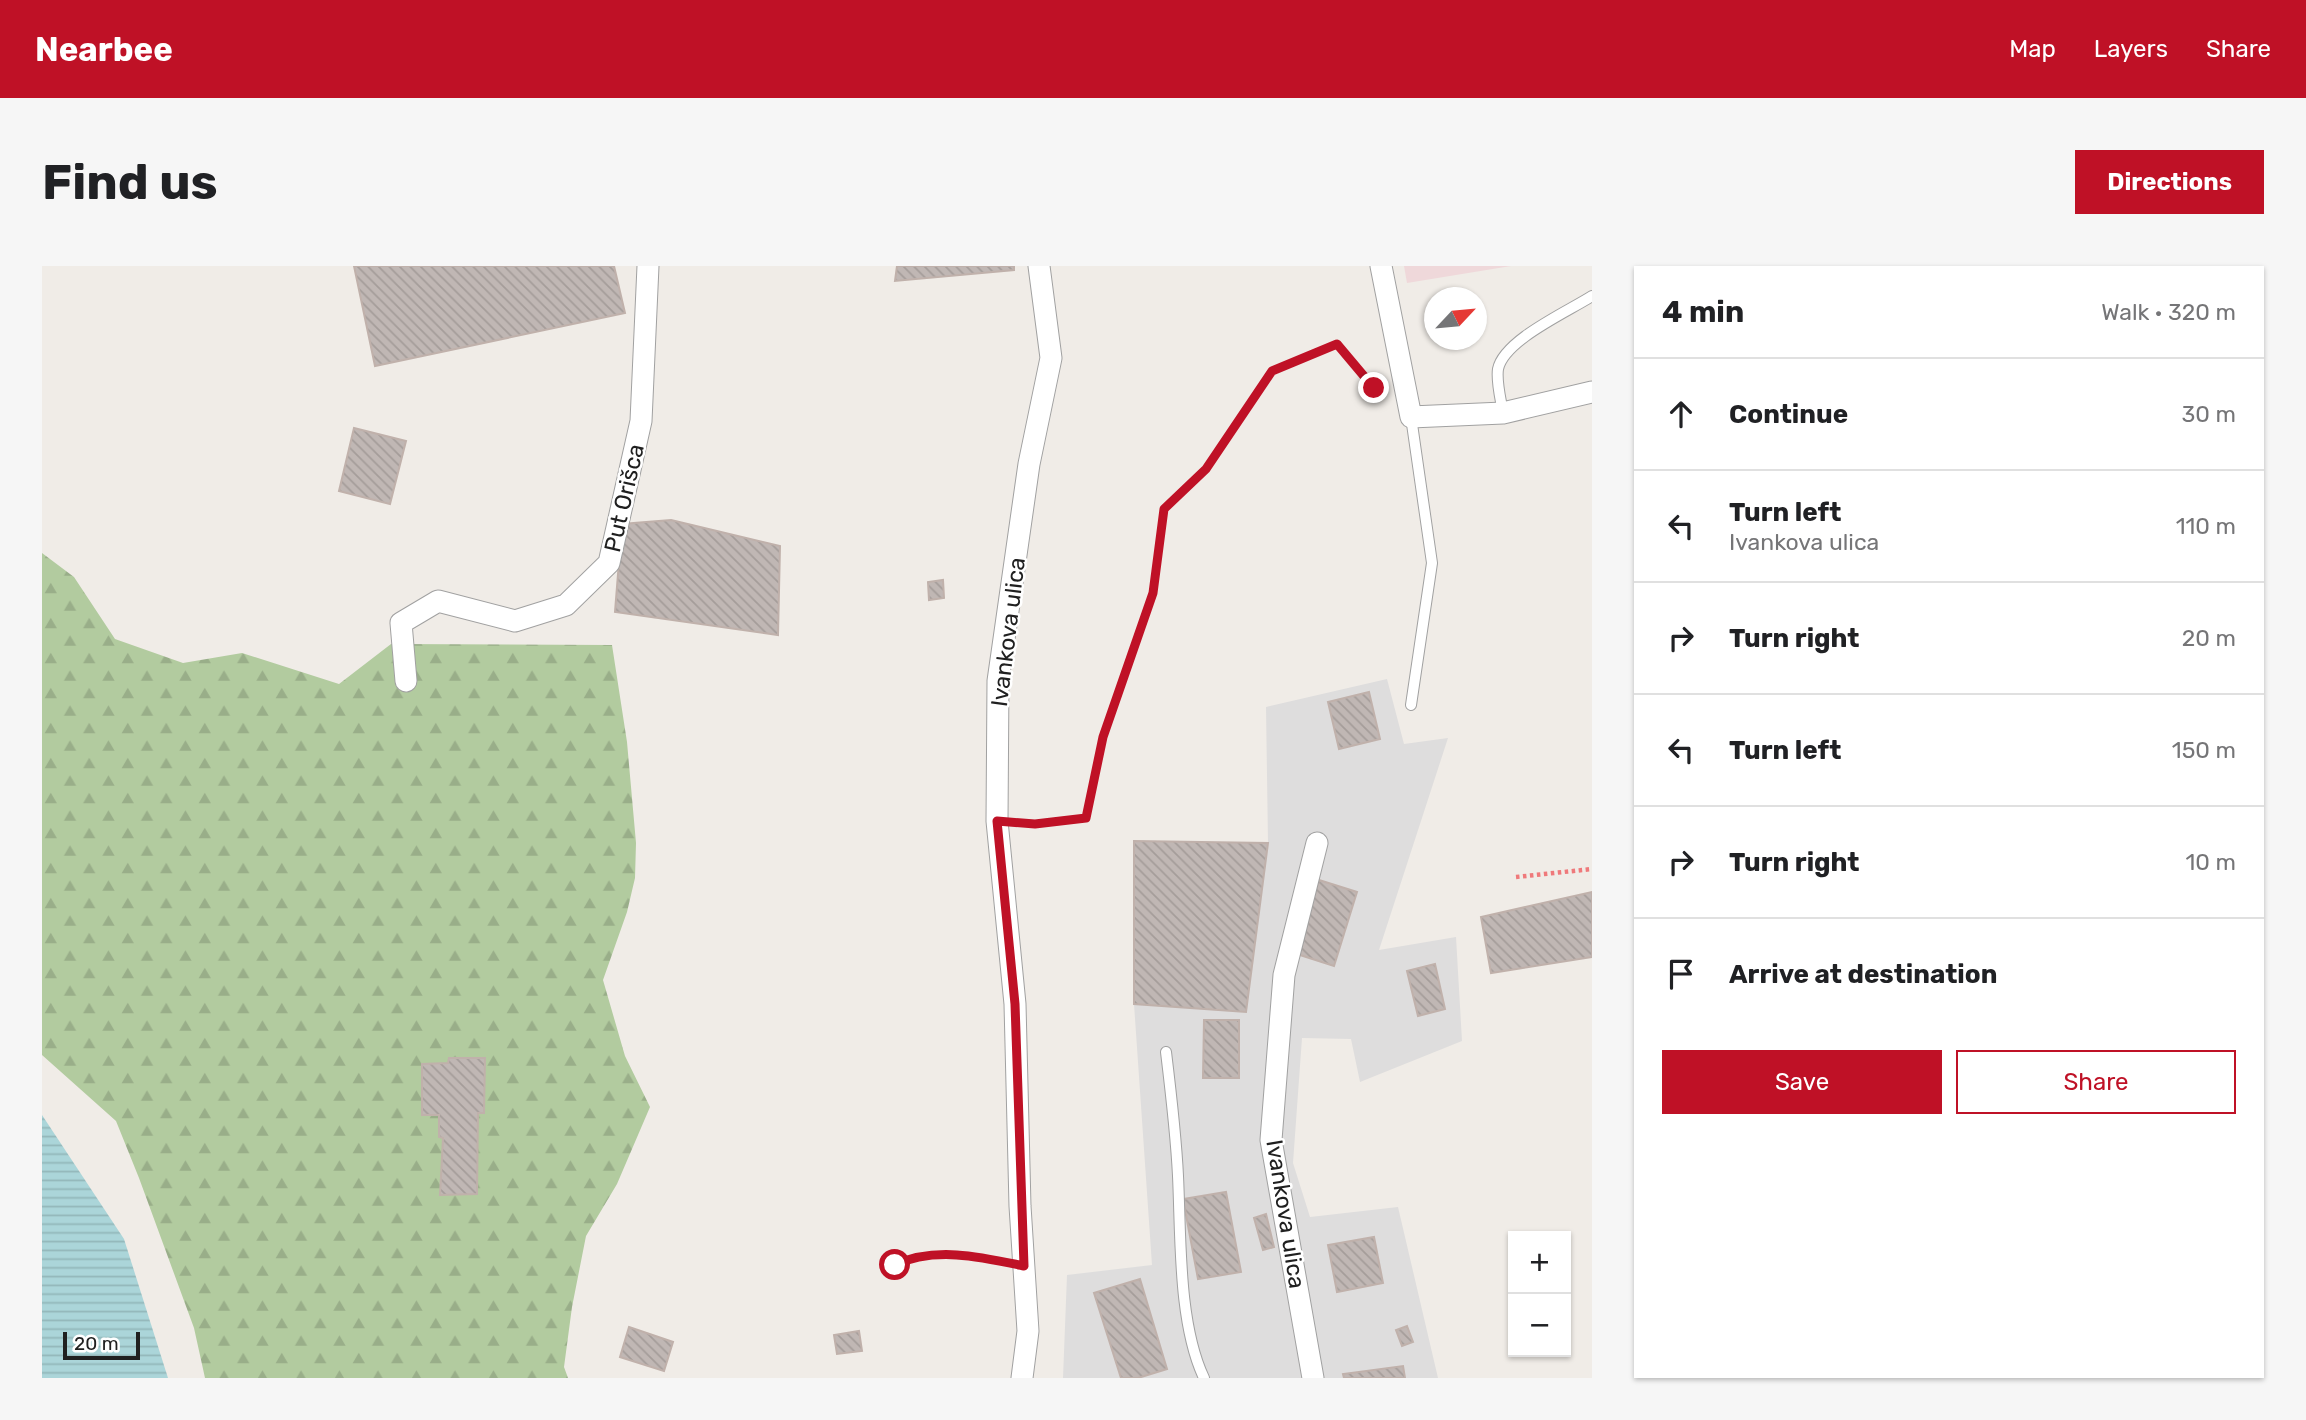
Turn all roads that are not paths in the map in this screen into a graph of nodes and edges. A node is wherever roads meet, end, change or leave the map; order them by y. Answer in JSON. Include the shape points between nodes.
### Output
{"nodes":[{"id":1,"x":648,"y":266,"type":"edge"},
{"id":2,"x":1039,"y":266,"type":"edge"},
{"id":3,"x":1381,"y":266,"type":"edge"},
{"id":4,"x":1592,"y":296,"type":"edge"},
{"id":5,"x":1592,"y":392,"type":"edge"},
{"id":6,"x":1503,"y":413,"type":"junction"},
{"id":7,"x":1411,"y":417,"type":"junction"},
{"id":8,"x":406,"y":681,"type":"dead end"},
{"id":9,"x":1411,"y":705,"type":"dead end"},
{"id":10,"x":1317,"y":843,"type":"dead end"},
{"id":11,"x":1166,"y":1052,"type":"dead end"},
{"id":12,"x":1023,"y":1378,"type":"edge"},
{"id":13,"x":1204,"y":1378,"type":"edge"},
{"id":14,"x":1313,"y":1378,"type":"edge"}],
"edges":[{"from":1,"to":8,"type":"street","name":"Put Orišca","via":[[641,421],[609,563],[566,605],[515,621],[438,601],[401,623]]},
{"from":2,"to":12,"type":"street","name":"Ivankova ulica","via":[[1051,358],[1029,464],[998,681],[997,821],[1015,1004],[1028,1331]]},
{"from":3,"to":7,"type":"street"},
{"from":4,"to":6,"type":"lane","via":[[1528,334],[1502,356],[1497,372]]},
{"from":5,"to":6,"type":"street"},
{"from":6,"to":7,"type":"street"},
{"from":7,"to":9,"type":"lane","via":[[1432,563]]},
{"from":10,"to":14,"type":"street","name":"Ivankova ulica","via":[[1284,975],[1271,1140]]},
{"from":11,"to":13,"type":"lane","via":[[1177,1147],[1184,1293],[1195,1358]]}]}
